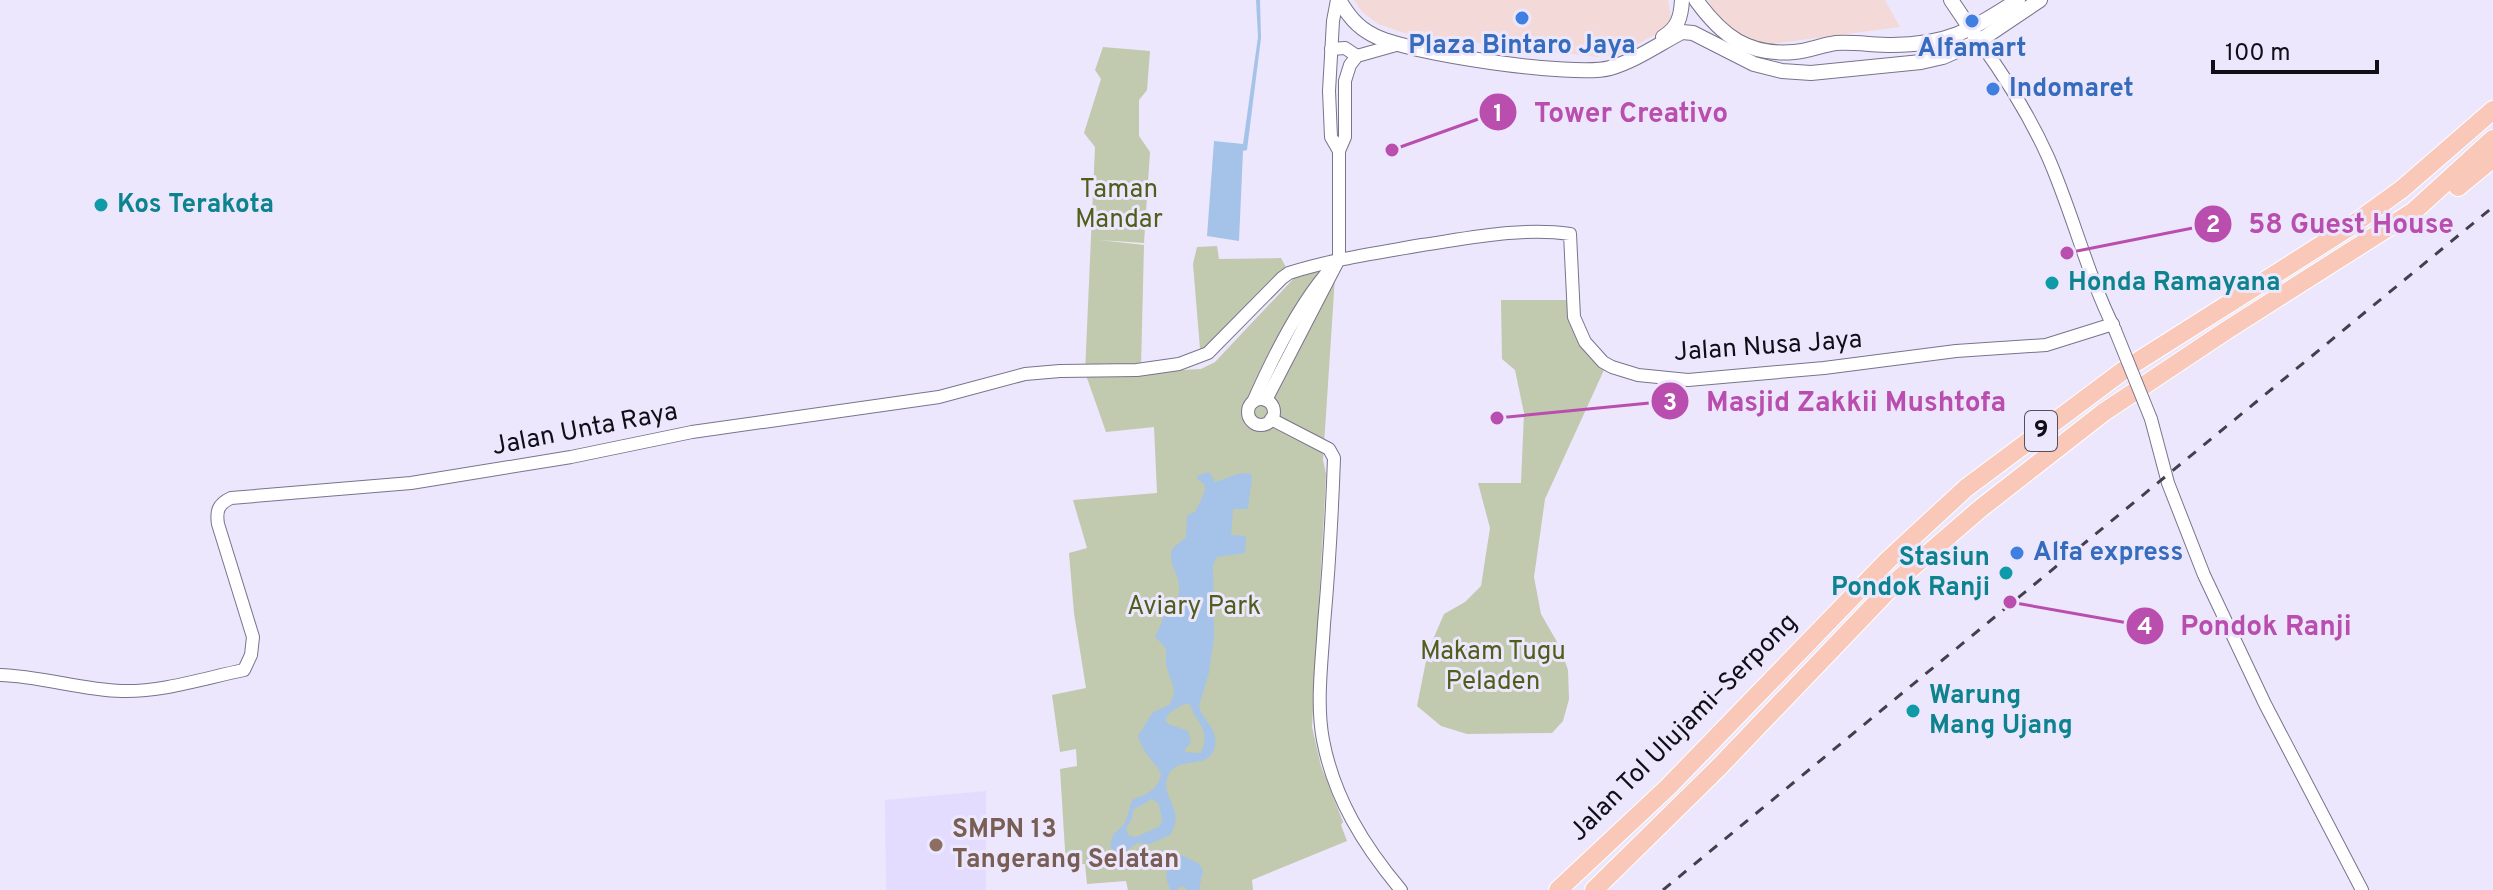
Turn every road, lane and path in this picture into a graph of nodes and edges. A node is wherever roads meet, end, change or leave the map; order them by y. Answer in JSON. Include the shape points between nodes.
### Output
{"nodes":[{"id":1,"x":1338,"y":0,"type":"edge"},
{"id":2,"x":1682,"y":0,"type":"edge"},
{"id":3,"x":1696,"y":0,"type":"edge"},
{"id":4,"x":1951,"y":0,"type":"edge"},
{"id":5,"x":2018,"y":0,"type":"edge"},
{"id":6,"x":2040,"y":0,"type":"edge"},
{"id":7,"x":1974,"y":36,"type":"junction"},
{"id":8,"x":1837,"y":43,"type":"junction"},
{"id":9,"x":1396,"y":45,"type":"junction"},
{"id":10,"x":1651,"y":48,"type":"junction"},
{"id":11,"x":1331,"y":49,"type":"junction"},
{"id":12,"x":1357,"y":56,"type":"junction"},
{"id":13,"x":1839,"y":69,"type":"junction"},
{"id":14,"x":2493,"y":110,"type":"edge"},
{"id":15,"x":2493,"y":139,"type":"edge"},
{"id":16,"x":1339,"y":151,"type":"junction"},
{"id":17,"x":2493,"y":158,"type":"edge"},
{"id":18,"x":2414,"y":211,"type":"junction"},
{"id":19,"x":1339,"y":259,"type":"junction"},
{"id":20,"x":2114,"y":327,"type":"junction"},
{"id":21,"x":1260,"y":401,"type":"junction"},
{"id":22,"x":1271,"y":419,"type":"junction"},
{"id":23,"x":0,"y":675,"type":"edge"},
{"id":24,"x":1401,"y":890,"type":"edge"},
{"id":25,"x":1558,"y":890,"type":"edge"},
{"id":26,"x":1594,"y":890,"type":"edge"},
{"id":27,"x":2362,"y":890,"type":"edge"}],
"edges":[{"from":1,"to":9,"type":"main road","via":[[1362,29]]},
{"from":1,"to":11,"type":"street"},
{"from":2,"to":10,"type":"main road","via":[[1674,30]]},
{"from":3,"to":8,"type":"main road","via":[[1722,32],[1746,47],[1796,52]]},
{"from":4,"to":7,"type":"main road"},
{"from":5,"to":7,"type":"main road"},
{"from":6,"to":7,"type":"main road"},
{"from":7,"to":8,"type":"main road","via":[[1896,45]]},
{"from":7,"to":13,"type":"main road","via":[[1943,57]]},
{"from":7,"to":20,"type":"street","via":[[2035,129]]},
{"from":8,"to":13,"type":"main road"},
{"from":9,"to":10,"type":"main road","via":[[1582,71],[1610,69]]},
{"from":9,"to":12,"type":"street"},
{"from":10,"to":13,"type":"main road","via":[[1682,32],[1693,33],[1754,64],[1782,71]]},
{"from":11,"to":12,"type":"street","via":[[1345,48]]},
{"from":11,"to":16,"type":"street","via":[[1331,137]]},
{"from":12,"to":16,"type":"street","via":[[1345,81],[1345,137]]},
{"from":14,"to":25,"type":"highway","name":"Jalan Tol Ulujami–Serpong","number":"9","via":[[2369,213],[2124,370],[1966,488]]},
{"from":15,"to":18,"type":"highway","name":"Jalan Tol Ulujami–Serpong","number":"9"},
{"from":16,"to":19,"type":"street"},
{"from":17,"to":18,"type":"highway","via":[[2456,189]]},
{"from":18,"to":26,"type":"highway","name":"Jalan Tol Ulujami–Serpong","number":"9","via":[[2104,412],[1981,508],[1900,578]]},
{"from":19,"to":20,"type":"street","name":"Jalan Nusa Jaya","via":[[1482,236],[1570,234],[1574,317],[1585,342],[1612,367],[1688,380],[2046,345]]},
{"from":19,"to":21,"type":"street","via":[[1319,281],[1270,366]]},
{"from":19,"to":23,"type":"street","name":"Jalan Unta Raya","via":[[1289,273],[1208,353],[1179,364],[1025,374],[939,397],[692,432],[411,483],[231,498],[216,514],[253,637],[244,670],[125,691]]},
{"from":20,"to":27,"type":"street","bridge":true,"via":[[2204,575]]},
{"from":21,"to":22,"type":"street","via":[[1273,410]]},
{"from":21,"to":22,"type":"street","via":[[1248,409],[1252,421],[1264,424]]},
{"from":22,"to":24,"type":"street","via":[[1329,449],[1334,458],[1323,740],[1331,772],[1363,842]]}]}
